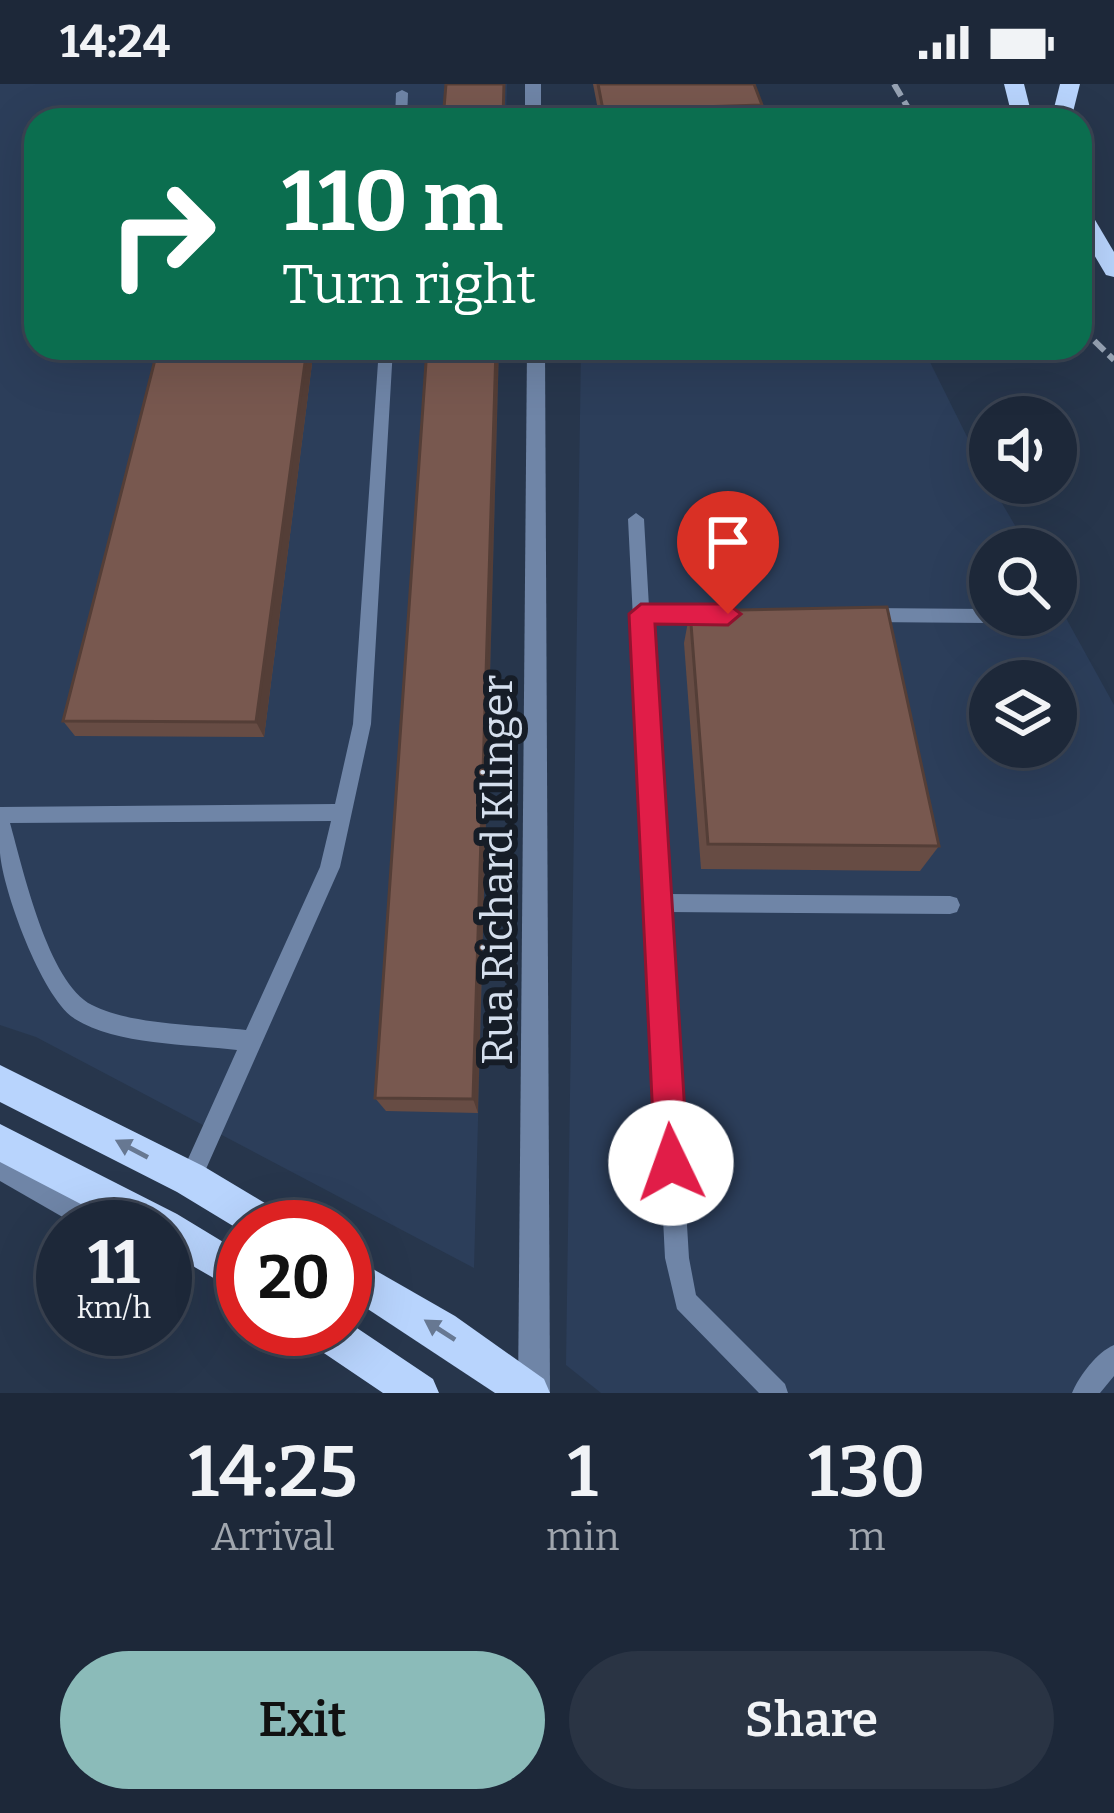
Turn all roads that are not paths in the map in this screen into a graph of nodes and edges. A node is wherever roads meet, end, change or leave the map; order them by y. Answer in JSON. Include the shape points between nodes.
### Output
{"nodes":[{"id":1,"x":402,"y":93,"type":"dead end"},
{"id":2,"x":401,"y":108,"type":"edge"},
{"id":3,"x":1092,"y":233,"type":"edge"},
{"id":4,"x":1092,"y":267,"type":"edge"},
{"id":5,"x":1114,"y":270,"type":"edge"},
{"id":6,"x":1114,"y":294,"type":"edge"},
{"id":7,"x":385,"y":360,"type":"edge"},
{"id":8,"x":536,"y":360,"type":"edge"},
{"id":9,"x":637,"y":519,"type":"dead end"},
{"id":10,"x":641,"y":614,"type":"junction"},
{"id":11,"x":734,"y":614,"type":"edge"},
{"id":12,"x":849,"y":615,"type":"edge"},
{"id":13,"x":969,"y":616,"type":"edge"},
{"id":14,"x":342,"y":812,"type":"junction"},
{"id":15,"x":0,"y":819,"type":"edge"},
{"id":16,"x":657,"y":903,"type":"junction"},
{"id":17,"x":950,"y":905,"type":"dead end"},
{"id":18,"x":252,"y":1041,"type":"junction"},
{"id":19,"x":0,"y":1082,"type":"edge"},
{"id":20,"x":0,"y":1142,"type":"edge"},
{"id":21,"x":0,"y":1168,"type":"edge"},
{"id":22,"x":190,"y":1179,"type":"junction"},
{"id":23,"x":55,"y":1200,"type":"edge"},
{"id":24,"x":106,"y":1200,"type":"edge"},
{"id":25,"x":225,"y":1200,"type":"edge"},
{"id":26,"x":372,"y":1288,"type":"edge"},
{"id":27,"x":364,"y":1356,"type":"edge"},
{"id":28,"x":1114,"y":1357,"type":"edge"},
{"id":29,"x":419,"y":1393,"type":"edge"},
{"id":30,"x":532,"y":1393,"type":"edge"},
{"id":31,"x":776,"y":1393,"type":"edge"},
{"id":32,"x":1084,"y":1393,"type":"edge"}],
"edges":[{"from":1,"to":2,"type":"lane"},
{"from":3,"to":5,"type":"main road"},
{"from":4,"to":6,"type":"main road"},
{"from":7,"to":14,"type":"lane","via":[[362,724]]},
{"from":8,"to":30,"type":"street","name":"Rua Richard Klinger"},
{"from":9,"to":10,"type":"lane"},
{"from":10,"to":11,"type":"lane"},
{"from":10,"to":16,"type":"lane"},
{"from":12,"to":13,"type":"lane"},
{"from":14,"to":15,"type":"lane"},
{"from":14,"to":18,"type":"lane","via":[[330,867]]},
{"from":15,"to":18,"type":"lane","via":[[48,968],[74,1008],[99,1020]]},
{"from":16,"to":17,"type":"lane"},
{"from":16,"to":31,"type":"lane","via":[[685,1301]]},
{"from":18,"to":22,"type":"lane"},
{"from":22,"to":19,"type":"main road","one_way":true},
{"from":20,"to":24,"type":"main road"},
{"from":21,"to":23,"type":"lane"},
{"from":22,"to":25,"type":"main road"},
{"from":30,"to":26,"type":"main road","one_way":true},
{"from":27,"to":29,"type":"main road"},
{"from":28,"to":32,"type":"lane"}]}
